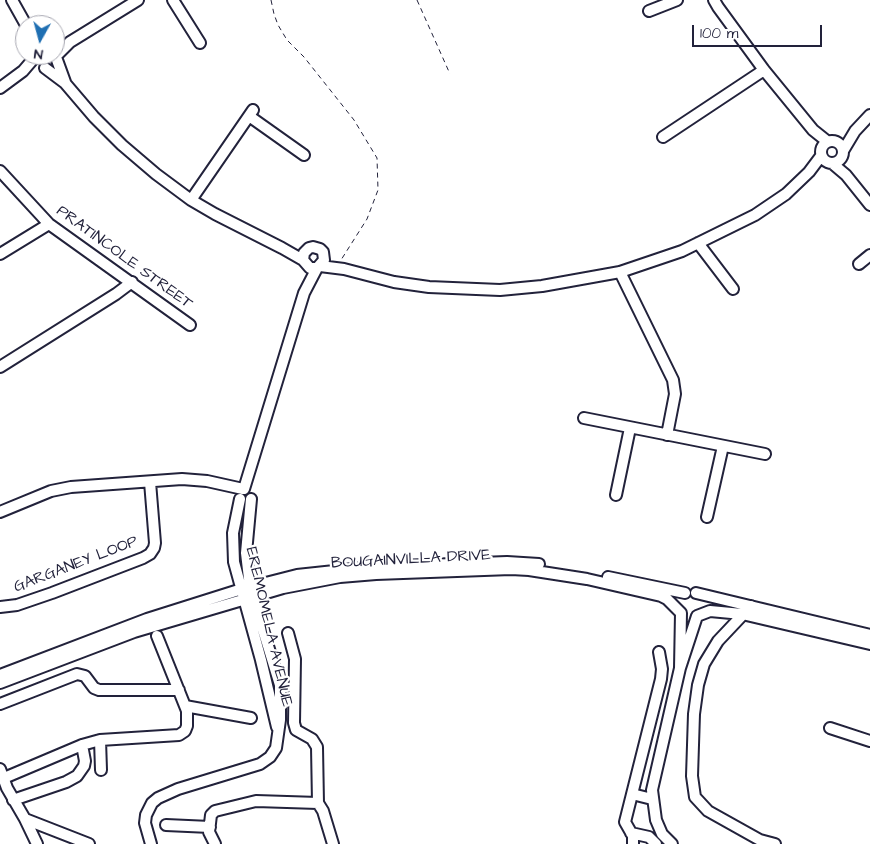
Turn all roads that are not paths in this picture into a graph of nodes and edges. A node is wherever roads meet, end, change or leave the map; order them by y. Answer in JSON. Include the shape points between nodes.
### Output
{"nodes":[{"id":1,"x":12,"y":0,"type":"edge"},
{"id":2,"x":138,"y":0,"type":"edge"},
{"id":3,"x":173,"y":0,"type":"edge"},
{"id":4,"x":677,"y":0,"type":"edge"},
{"id":5,"x":714,"y":0,"type":"edge"},
{"id":6,"x":649,"y":11,"type":"dead end"},
{"id":7,"x":20,"y":15,"type":"edge"},
{"id":8,"x":200,"y":42,"type":"dead end"},
{"id":9,"x":65,"y":46,"type":"edge"},
{"id":10,"x":28,"y":65,"type":"edge"},
{"id":11,"x":40,"y":65,"type":"edge"},
{"id":12,"x":53,"y":65,"type":"edge"},
{"id":13,"x":60,"y":65,"type":"edge"},
{"id":14,"x":43,"y":67,"type":"junction"},
{"id":15,"x":764,"y":70,"type":"junction"},
{"id":16,"x":23,"y":72,"type":"junction"},
{"id":17,"x":65,"y":83,"type":"junction"},
{"id":18,"x":0,"y":88,"type":"edge"},
{"id":19,"x":870,"y":115,"type":"edge"},
{"id":20,"x":663,"y":137,"type":"dead end"},
{"id":21,"x":831,"y":153,"type":"junction"},
{"id":22,"x":304,"y":155,"type":"dead end"},
{"id":23,"x":0,"y":171,"type":"edge"},
{"id":24,"x":191,"y":200,"type":"junction"},
{"id":25,"x":870,"y":205,"type":"edge"},
{"id":26,"x":49,"y":224,"type":"junction"},
{"id":27,"x":698,"y":244,"type":"junction"},
{"id":28,"x":282,"y":248,"type":"junction"},
{"id":29,"x":306,"y":250,"type":"junction"},
{"id":30,"x":0,"y":254,"type":"edge"},
{"id":31,"x":870,"y":255,"type":"edge"},
{"id":32,"x":304,"y":262,"type":"junction"},
{"id":33,"x":321,"y":263,"type":"junction"},
{"id":34,"x":859,"y":264,"type":"dead end"},
{"id":35,"x":620,"y":272,"type":"junction"},
{"id":36,"x":132,"y":282,"type":"junction"},
{"id":37,"x":733,"y":290,"type":"dead end"},
{"id":38,"x":304,"y":292,"type":"junction"},
{"id":39,"x":190,"y":325,"type":"dead end"},
{"id":40,"x":0,"y":367,"type":"edge"},
{"id":41,"x":584,"y":418,"type":"dead end"},
{"id":42,"x":630,"y":428,"type":"junction"},
{"id":43,"x":667,"y":435,"type":"junction"},
{"id":44,"x":723,"y":446,"type":"junction"},
{"id":45,"x":765,"y":454,"type":"dead end"},
{"id":46,"x":150,"y":482,"type":"junction"},
{"id":47,"x":245,"y":494,"type":"junction"},
{"id":48,"x":616,"y":495,"type":"dead end"},
{"id":49,"x":0,"y":512,"type":"edge"},
{"id":50,"x":707,"y":517,"type":"dead end"},
{"id":51,"x":233,"y":545,"type":"junction"},
{"id":52,"x":246,"y":545,"type":"junction"},
{"id":53,"x":490,"y":566,"type":"junction"},
{"id":54,"x":247,"y":593,"type":"junction"},
{"id":55,"x":690,"y":593,"type":"junction"},
{"id":56,"x":751,"y":606,"type":"junction"},
{"id":57,"x":0,"y":607,"type":"edge"},
{"id":58,"x":681,"y":613,"type":"junction"},
{"id":59,"x":742,"y":614,"type":"junction"},
{"id":60,"x":697,"y":616,"type":"junction"},
{"id":61,"x":288,"y":633,"type":"dead end"},
{"id":62,"x":870,"y":635,"type":"edge"},
{"id":63,"x":157,"y":636,"type":"dead end"},
{"id":64,"x":870,"y":644,"type":"edge"},
{"id":65,"x":659,"y":652,"type":"dead end"},
{"id":66,"x":680,"y":668,"type":"junction"},
{"id":67,"x":0,"y":675,"type":"edge"},
{"id":68,"x":0,"y":683,"type":"edge"},
{"id":69,"x":659,"y":686,"type":"junction"},
{"id":70,"x":178,"y":690,"type":"junction"},
{"id":71,"x":676,"y":691,"type":"junction"},
{"id":72,"x":0,"y":704,"type":"edge"},
{"id":73,"x":185,"y":706,"type":"junction"},
{"id":74,"x":251,"y":718,"type":"dead end"},
{"id":75,"x":830,"y":728,"type":"dead end"},
{"id":76,"x":100,"y":740,"type":"junction"},
{"id":77,"x":870,"y":742,"type":"edge"},
{"id":78,"x":82,"y":745,"type":"junction"},
{"id":79,"x":101,"y":770,"type":"dead end"},
{"id":80,"x":2,"y":773,"type":"edge"},
{"id":81,"x":632,"y":794,"type":"junction"},
{"id":82,"x":652,"y":799,"type":"junction"},
{"id":83,"x":13,"y":800,"type":"junction"},
{"id":84,"x":318,"y":803,"type":"junction"},
{"id":85,"x":25,"y":819,"type":"junction"},
{"id":86,"x":166,"y":825,"type":"dead end"},
{"id":87,"x":210,"y":827,"type":"junction"},
{"id":88,"x":631,"y":833,"type":"junction"},
{"id":89,"x":37,"y":844,"type":"edge"},
{"id":90,"x":89,"y":844,"type":"edge"},
{"id":91,"x":151,"y":844,"type":"edge"},
{"id":92,"x":215,"y":844,"type":"edge"},
{"id":93,"x":333,"y":844,"type":"edge"},
{"id":94,"x":633,"y":844,"type":"edge"},
{"id":95,"x":656,"y":844,"type":"edge"},
{"id":96,"x":672,"y":844,"type":"edge"},
{"id":97,"x":775,"y":844,"type":"edge"}],
"edges":[{"from":1,"to":7,"type":"street"},
{"from":2,"to":9,"type":"street"},
{"from":3,"to":8,"type":"street"},
{"from":4,"to":6,"type":"street"},
{"from":5,"to":15,"type":"street"},
{"from":10,"to":16,"type":"street"},
{"from":11,"to":14,"type":"street"},
{"from":12,"to":14,"type":"street"},
{"from":13,"to":17,"type":"street"},
{"from":14,"to":16,"type":"street"},
{"from":14,"to":17,"type":"street"},
{"from":15,"to":20,"type":"street"},
{"from":15,"to":21,"type":"street"},
{"from":16,"to":18,"type":"street"},
{"from":17,"to":24,"type":"street","via":[[122,145]]},
{"from":19,"to":21,"type":"street"},
{"from":21,"to":25,"type":"street"},
{"from":21,"to":27,"type":"street","via":[[786,194],[755,215]]},
{"from":22,"to":24,"type":"street","via":[[251,113]]},
{"from":23,"to":26,"type":"street","name":"PRATINCOLE STREET"},
{"from":24,"to":28,"type":"street"},
{"from":26,"to":30,"type":"street"},
{"from":26,"to":36,"type":"street","name":"PRATINCOLE STREET"},
{"from":27,"to":35,"type":"street"},
{"from":27,"to":37,"type":"street"},
{"from":28,"to":29,"type":"street"},
{"from":28,"to":32,"type":"street"},
{"from":29,"to":32,"type":"street"},
{"from":29,"to":33,"type":"street","via":[[313,247],[323,252]]},
{"from":31,"to":34,"type":"street"},
{"from":32,"to":33,"type":"street","via":[[310,268]]},
{"from":32,"to":38,"type":"street","name":"EREMOMELA AVENUE"},
{"from":33,"to":35,"type":"street","via":[[394,282],[500,290]]},
{"from":33,"to":38,"type":"street","name":"EREMOMELA AVENUE"},
{"from":35,"to":43,"type":"street","via":[[673,380],[675,394]]},
{"from":36,"to":39,"type":"street","name":"PRATINCOLE STREET"},
{"from":36,"to":40,"type":"street"},
{"from":38,"to":47,"type":"street","name":"EREMOMELA AVENUE"},
{"from":41,"to":42,"type":"street"},
{"from":42,"to":43,"type":"street"},
{"from":42,"to":48,"type":"street"},
{"from":43,"to":44,"type":"street"},
{"from":44,"to":45,"type":"street"},
{"from":44,"to":50,"type":"street"},
{"from":46,"to":47,"type":"street","via":[[193,479]]},
{"from":46,"to":49,"type":"street","via":[[57,489]]},
{"from":46,"to":57,"type":"street","name":"GARGANEY LOOP","via":[[155,536],[150,554],[45,596]]},
{"from":47,"to":51,"type":"street","name":"EREMOMELA AVENUE","via":[[234,526]]},
{"from":47,"to":52,"type":"street","name":"EREMOMELA AVENUE"},
{"from":51,"to":52,"type":"street"},
{"from":51,"to":54,"type":"street","name":"EREMOMELA AVENUE","via":[[234,562]]},
{"from":52,"to":54,"type":"street","name":"EREMOMELA AVENUE"},
{"from":53,"to":54,"type":"street","name":"BOUGAINVILLA DRIVE","via":[[297,575]]},
{"from":53,"to":55,"type":"street","name":"BOUGAINVILLA DRIVE","via":[[525,563],[552,566]]},
{"from":53,"to":58,"type":"street","name":"BOUGAINVILLA DRIVE","via":[[587,579],[661,596]]},
{"from":54,"to":67,"type":"street","name":"BOUGAINVILLA DRIVE","via":[[147,619]]},
{"from":54,"to":68,"type":"street","name":"BOUGAINVILLA DRIVE"},
{"from":54,"to":91,"type":"street","name":"EREMOMELA AVENUE","via":[[279,678],[276,748],[267,760],[254,766],[158,798],[146,814]]},
{"from":55,"to":56,"type":"street","name":"BOUGAINVILLA DRIVE"},
{"from":55,"to":58,"type":"street","via":[[678,602]]},
{"from":55,"to":60,"type":"street","via":[[702,598],[703,606]]},
{"from":56,"to":59,"type":"street"},
{"from":56,"to":62,"type":"street","name":"BOUGAINVILLA DRIVE"},
{"from":58,"to":60,"type":"street","via":[[688,617]]},
{"from":58,"to":66,"type":"street"},
{"from":59,"to":60,"type":"street","via":[[710,611]]},
{"from":59,"to":64,"type":"street"},
{"from":59,"to":97,"type":"street","via":[[718,641],[704,664],[698,686],[694,714],[694,797],[723,820],[760,840]]},
{"from":60,"to":66,"type":"street"},
{"from":61,"to":84,"type":"street","via":[[295,659],[294,723],[296,730],[312,739],[317,747]]},
{"from":63,"to":70,"type":"street"},
{"from":65,"to":69,"type":"street","via":[[662,669]]},
{"from":66,"to":71,"type":"street"},
{"from":69,"to":71,"type":"street"},
{"from":69,"to":81,"type":"street"},
{"from":70,"to":72,"type":"street","via":[[99,690],[85,676],[77,674]]},
{"from":70,"to":73,"type":"street"},
{"from":71,"to":82,"type":"street"},
{"from":73,"to":74,"type":"street"},
{"from":73,"to":76,"type":"street","via":[[187,726],[179,735]]},
{"from":75,"to":77,"type":"street"},
{"from":76,"to":78,"type":"street"},
{"from":76,"to":79,"type":"street"},
{"from":78,"to":80,"type":"street"},
{"from":78,"to":83,"type":"street","via":[[85,761],[77,776]]},
{"from":80,"to":83,"type":"street"},
{"from":81,"to":82,"type":"street"},
{"from":81,"to":88,"type":"street","via":[[625,822]]},
{"from":82,"to":96,"type":"street","via":[[662,834]]},
{"from":83,"to":85,"type":"street"},
{"from":84,"to":87,"type":"street","via":[[256,801],[215,811],[211,815]]},
{"from":84,"to":93,"type":"street"},
{"from":85,"to":89,"type":"street"},
{"from":85,"to":90,"type":"street"},
{"from":86,"to":87,"type":"street"},
{"from":87,"to":92,"type":"street"},
{"from":88,"to":94,"type":"street"},
{"from":88,"to":95,"type":"street","via":[[649,837]]}]}
